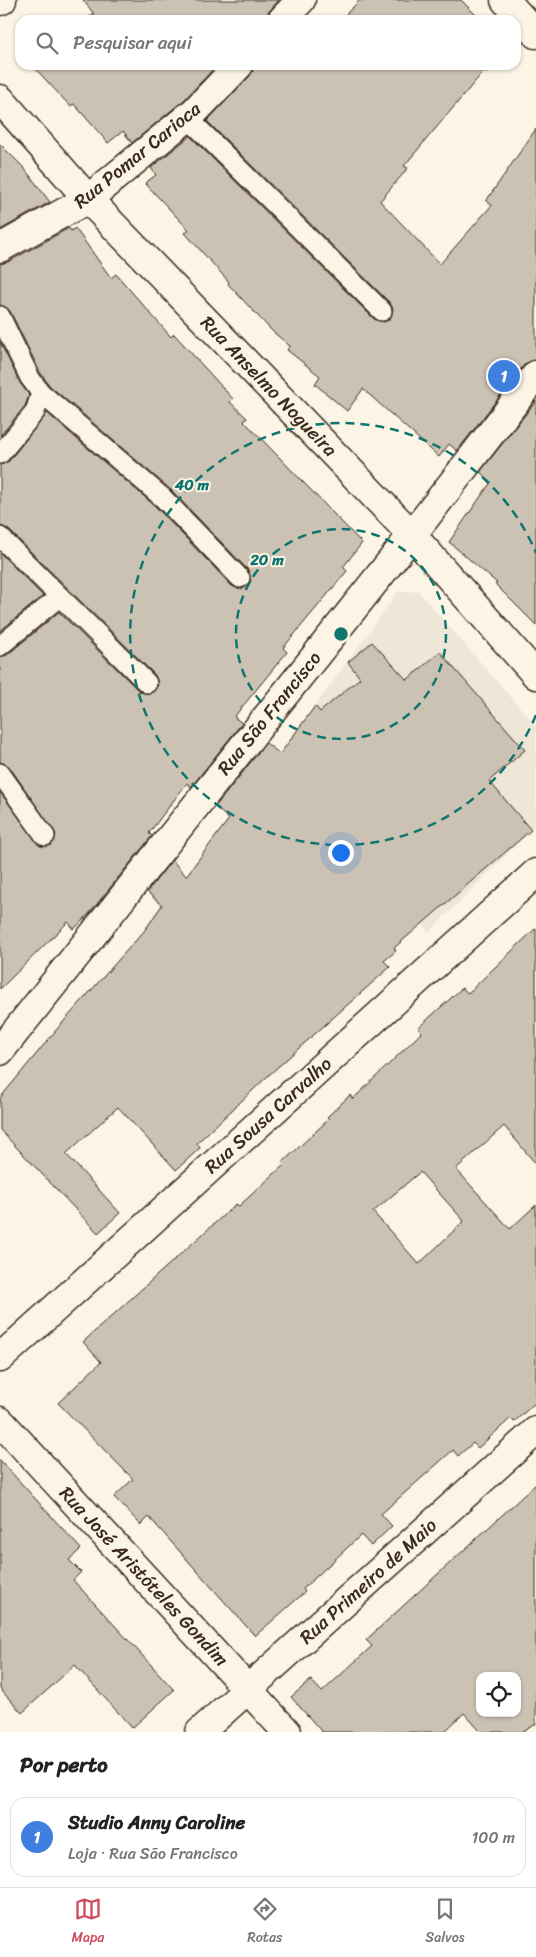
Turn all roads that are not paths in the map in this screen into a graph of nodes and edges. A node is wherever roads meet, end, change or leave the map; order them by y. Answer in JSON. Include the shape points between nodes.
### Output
{"nodes":[{"id":1,"x":301,"y":0,"type":"edge"},
{"id":2,"x":505,"y":0,"type":"edge"},
{"id":3,"x":287,"y":15,"type":"edge"},
{"id":4,"x":519,"y":15,"type":"edge"},
{"id":5,"x":521,"y":18,"type":"edge"},
{"id":6,"x":536,"y":34,"type":"edge"},
{"id":7,"x":234,"y":70,"type":"edge"},
{"id":8,"x":0,"y":99,"type":"edge"},
{"id":9,"x":187,"y":117,"type":"junction"},
{"id":10,"x":88,"y":199,"type":"junction"},
{"id":11,"x":0,"y":248,"type":"edge"},
{"id":12,"x":382,"y":311,"type":"dead end"},
{"id":13,"x":0,"y":316,"type":"edge"},
{"id":14,"x":536,"y":375,"type":"edge"},
{"id":15,"x":41,"y":392,"type":"junction"},
{"id":16,"x":0,"y":454,"type":"edge"},
{"id":17,"x":412,"y":534,"type":"junction"},
{"id":18,"x":0,"y":537,"type":"edge"},
{"id":19,"x":240,"y":578,"type":"dead end"},
{"id":20,"x":59,"y":597,"type":"junction"},
{"id":21,"x":0,"y":646,"type":"edge"},
{"id":22,"x":536,"y":675,"type":"edge"},
{"id":23,"x":147,"y":683,"type":"dead end"},
{"id":24,"x":0,"y":773,"type":"edge"},
{"id":25,"x":45,"y":836,"type":"dead end"},
{"id":26,"x":536,"y":873,"type":"edge"},
{"id":27,"x":0,"y":1051,"type":"edge"},
{"id":28,"x":0,"y":1358,"type":"edge"},
{"id":29,"x":0,"y":1421,"type":"edge"},
{"id":30,"x":536,"y":1431,"type":"edge"},
{"id":31,"x":247,"y":1688,"type":"junction"},
{"id":32,"x":200,"y":1732,"type":"edge"},
{"id":33,"x":287,"y":1732,"type":"edge"}],
"edges":[{"from":1,"to":3,"type":"street"},
{"from":2,"to":4,"type":"street"},
{"from":5,"to":6,"type":"street"},
{"from":7,"to":9,"type":"street","name":"Rua Pomar Carioca"},
{"from":8,"to":10,"type":"street","name":"Rua Anselmo Nogueira"},
{"from":9,"to":10,"type":"street","name":"Rua Pomar Carioca"},
{"from":9,"to":12,"type":"lane"},
{"from":10,"to":11,"type":"street","name":"Rua Pomar Carioca"},
{"from":10,"to":17,"type":"street","name":"Rua Anselmo Nogueira"},
{"from":13,"to":15,"type":"lane","via":[[30,378]]},
{"from":14,"to":17,"type":"street","name":"Rua São Francisco"},
{"from":15,"to":16,"type":"lane","via":[[34,412]]},
{"from":15,"to":19,"type":"lane","via":[[163,498]]},
{"from":17,"to":22,"type":"street","name":"Rua Anselmo Nogueira"},
{"from":17,"to":27,"type":"street","name":"Rua São Francisco"},
{"from":18,"to":20,"type":"lane"},
{"from":20,"to":21,"type":"lane"},
{"from":20,"to":23,"type":"lane"},
{"from":24,"to":25,"type":"lane"},
{"from":26,"to":28,"type":"street","name":"Rua Sousa Carvalho"},
{"from":29,"to":31,"type":"street","name":"Rua José Aristóteles Gondim"},
{"from":30,"to":31,"type":"street","name":"Rua Primeiro de Maio"},
{"from":31,"to":32,"type":"street","name":"Rua Primeiro de Maio"},
{"from":31,"to":33,"type":"street","name":"Rua José Aristóteles Gondim"}]}
